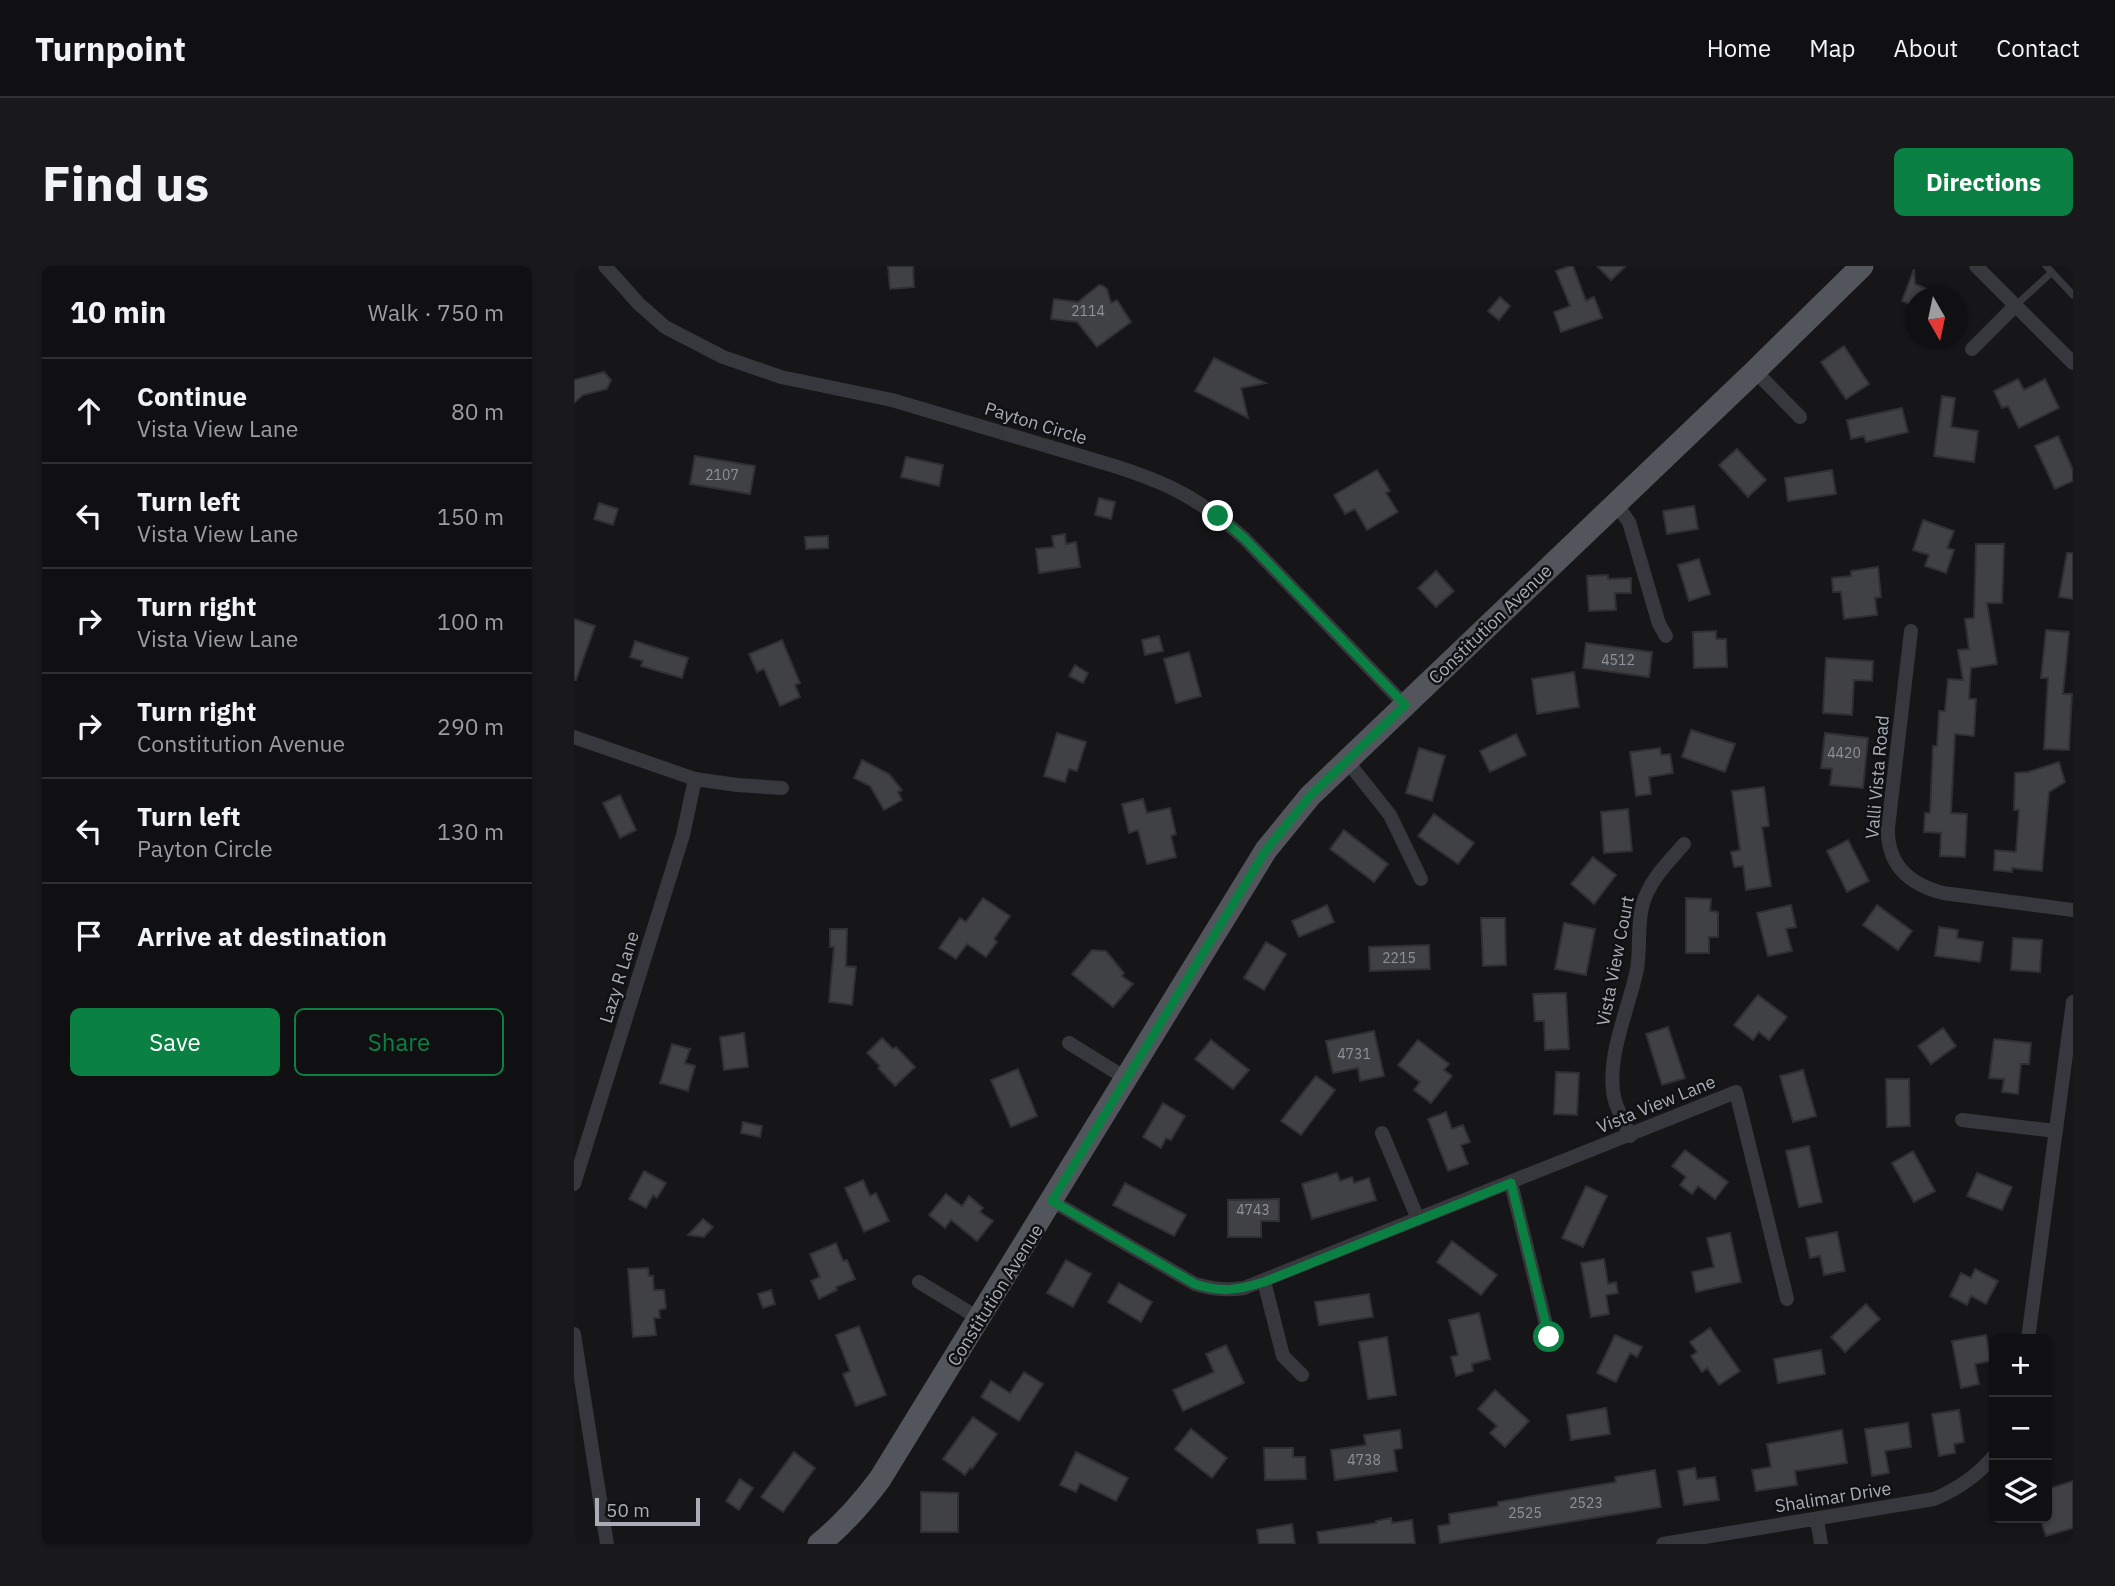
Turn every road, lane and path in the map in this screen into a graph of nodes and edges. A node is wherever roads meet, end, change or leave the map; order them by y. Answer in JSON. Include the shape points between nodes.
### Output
{"nodes":[{"id":1,"x":605,"y":266,"type":"edge"},
{"id":2,"x":1862,"y":266,"type":"edge"},
{"id":3,"x":1976,"y":266,"type":"edge"},
{"id":4,"x":2049,"y":269,"type":"edge"},
{"id":5,"x":2073,"y":295,"type":"edge"},
{"id":6,"x":2015,"y":306,"type":"junction"},
{"id":7,"x":1972,"y":349,"type":"dead end"},
{"id":8,"x":2073,"y":363,"type":"edge"},
{"id":9,"x":1755,"y":371,"type":"junction"},
{"id":10,"x":1800,"y":417,"type":"dead end"},
{"id":11,"x":1616,"y":504,"type":"junction"},
{"id":12,"x":1911,"y":632,"type":"dead end"},
{"id":13,"x":1666,"y":636,"type":"dead end"},
{"id":14,"x":1405,"y":705,"type":"junction"},
{"id":15,"x":574,"y":737,"type":"edge"},
{"id":16,"x":1348,"y":761,"type":"junction"},
{"id":17,"x":695,"y":779,"type":"junction"},
{"id":18,"x":782,"y":788,"type":"dead end"},
{"id":19,"x":1684,"y":844,"type":"dead end"},
{"id":20,"x":1421,"y":879,"type":"dead end"},
{"id":21,"x":2073,"y":910,"type":"edge"},
{"id":22,"x":2073,"y":1002,"type":"edge"},
{"id":23,"x":1069,"y":1043,"type":"dead end"},
{"id":24,"x":1127,"y":1079,"type":"junction"},
{"id":25,"x":1962,"y":1120,"type":"dead end"},
{"id":26,"x":2056,"y":1131,"type":"junction"},
{"id":27,"x":1382,"y":1133,"type":"dead end"},
{"id":28,"x":1630,"y":1136,"type":"junction"},
{"id":29,"x":1511,"y":1183,"type":"junction"},
{"id":30,"x":574,"y":1184,"type":"edge"},
{"id":31,"x":1052,"y":1201,"type":"junction"},
{"id":32,"x":1418,"y":1219,"type":"junction"},
{"id":33,"x":919,"y":1282,"type":"dead end"},
{"id":34,"x":1264,"y":1282,"type":"junction"},
{"id":35,"x":1787,"y":1299,"type":"dead end"},
{"id":36,"x":980,"y":1319,"type":"junction"},
{"id":37,"x":574,"y":1334,"type":"edge"},
{"id":38,"x":2029,"y":1334,"type":"edge"},
{"id":39,"x":1549,"y":1337,"type":"dead end"},
{"id":40,"x":1302,"y":1375,"type":"dead end"},
{"id":41,"x":1990,"y":1460,"type":"edge"},
{"id":42,"x":1817,"y":1519,"type":"junction"},
{"id":43,"x":607,"y":1544,"type":"edge"},
{"id":44,"x":819,"y":1544,"type":"edge"},
{"id":45,"x":1663,"y":1544,"type":"edge"},
{"id":46,"x":1821,"y":1544,"type":"edge"}],
"edges":[{"from":1,"to":14,"type":"street","name":"Payton Circle","via":[[665,327],[723,358],[781,377],[892,400],[1147,476],[1192,497],[1244,538]]},
{"from":2,"to":9,"type":"main road","name":"Constitution Avenue"},
{"from":3,"to":6,"type":"street"},
{"from":4,"to":5,"type":"lane"},
{"from":4,"to":6,"type":"lane"},
{"from":6,"to":7,"type":"street"},
{"from":6,"to":8,"type":"street"},
{"from":9,"to":10,"type":"street"},
{"from":9,"to":11,"type":"main road","name":"Constitution Avenue"},
{"from":11,"to":13,"type":"street","via":[[1629,522]]},
{"from":11,"to":14,"type":"main road","name":"Constitution Avenue"},
{"from":12,"to":21,"type":"street","name":"Valli Vista Road","via":[[1888,828],[1897,864],[1927,889]]},
{"from":14,"to":16,"type":"main road","name":"Constitution Avenue"},
{"from":15,"to":17,"type":"street"},
{"from":16,"to":20,"type":"street","via":[[1390,815]]},
{"from":16,"to":24,"type":"main road","name":"Constitution Avenue","via":[[1310,796],[1266,850]]},
{"from":17,"to":18,"type":"street"},
{"from":17,"to":30,"type":"street","name":"Lazy R Lane","via":[[683,835]]},
{"from":19,"to":28,"type":"street","name":"Vista View Court","via":[[1653,881],[1640,915],[1637,970],[1614,1073],[1615,1100]]},
{"from":22,"to":26,"type":"street"},
{"from":23,"to":24,"type":"street"},
{"from":24,"to":31,"type":"main road","name":"Constitution Avenue"},
{"from":25,"to":26,"type":"street"},
{"from":26,"to":38,"type":"street"},
{"from":27,"to":32,"type":"street"},
{"from":28,"to":29,"type":"street","name":"Vista View Lane"},
{"from":28,"to":35,"type":"street","name":"Vista View Lane","via":[[1736,1092]]},
{"from":29,"to":32,"type":"street","name":"Vista View Lane"},
{"from":29,"to":39,"type":"street"},
{"from":31,"to":34,"type":"street","name":"Vista View Lane","via":[[1195,1284],[1229,1290]]},
{"from":31,"to":36,"type":"main road","name":"Constitution Avenue"},
{"from":32,"to":34,"type":"street","name":"Vista View Lane"},
{"from":33,"to":36,"type":"street"},
{"from":34,"to":40,"type":"street","via":[[1283,1356]]},
{"from":36,"to":44,"type":"main road","name":"Constitution Avenue","via":[[880,1479],[859,1507]]},
{"from":37,"to":43,"type":"street"},
{"from":41,"to":42,"type":"street","name":"Shalimar Drive","via":[[1971,1480],[1934,1499]]},
{"from":42,"to":45,"type":"street","name":"Shalimar Drive"},
{"from":42,"to":46,"type":"street"}]}
